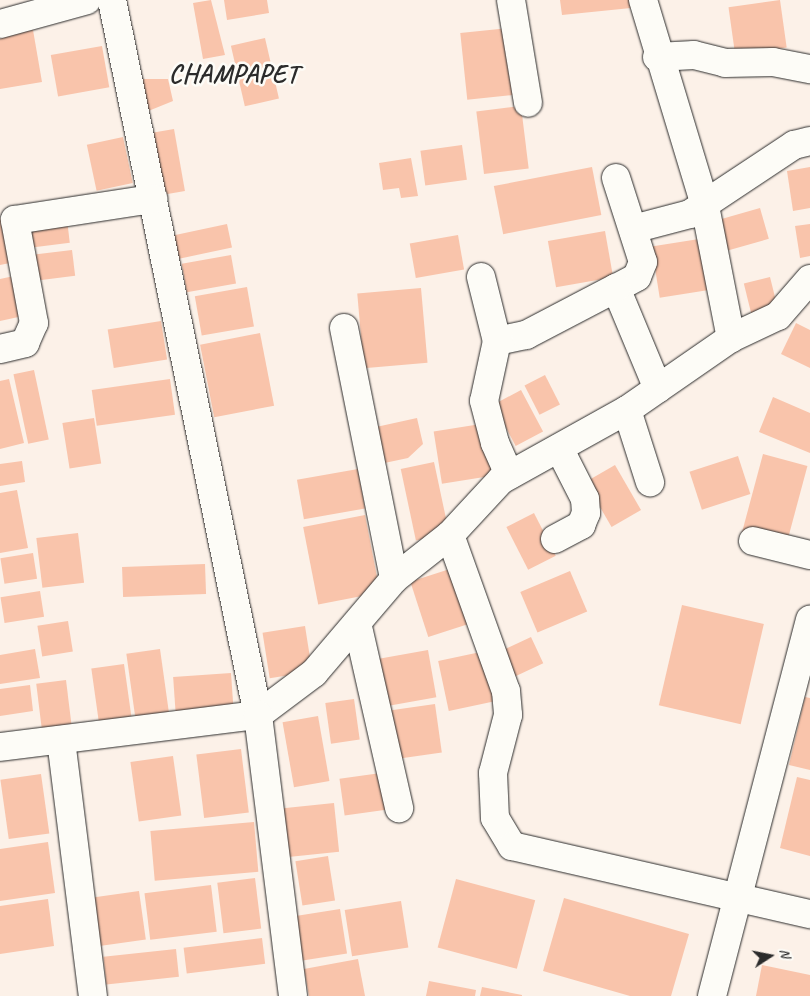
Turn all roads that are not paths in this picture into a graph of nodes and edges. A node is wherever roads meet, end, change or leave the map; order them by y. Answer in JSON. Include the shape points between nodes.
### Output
{"nodes":[{"id":1,"x":87,"y":0,"type":"edge"},
{"id":2,"x":112,"y":0,"type":"edge"},
{"id":3,"x":511,"y":0,"type":"edge"},
{"id":4,"x":643,"y":0,"type":"edge"},
{"id":5,"x":0,"y":24,"type":"edge"},
{"id":6,"x":657,"y":57,"type":"junction"},
{"id":7,"x":810,"y":69,"type":"edge"},
{"id":8,"x":528,"y":102,"type":"dead end"},
{"id":9,"x":810,"y":141,"type":"edge"},
{"id":10,"x":616,"y":178,"type":"dead end"},
{"id":11,"x":153,"y":199,"type":"junction"},
{"id":12,"x":705,"y":206,"type":"junction"},
{"id":13,"x":633,"y":229,"type":"junction"},
{"id":14,"x":481,"y":277,"type":"dead end"},
{"id":15,"x":810,"y":279,"type":"edge"},
{"id":16,"x":616,"y":288,"type":"junction"},
{"id":17,"x":344,"y":328,"type":"dead end"},
{"id":18,"x":731,"y":338,"type":"junction"},
{"id":19,"x":497,"y":341,"type":"junction"},
{"id":20,"x":0,"y":349,"type":"edge"},
{"id":21,"x":658,"y":389,"type":"junction"},
{"id":22,"x":627,"y":410,"type":"junction"},
{"id":23,"x":559,"y":448,"type":"junction"},
{"id":24,"x":509,"y":475,"type":"junction"},
{"id":25,"x":650,"y":482,"type":"dead end"},
{"id":26,"x":450,"y":535,"type":"junction"},
{"id":27,"x":555,"y":539,"type":"dead end"},
{"id":28,"x":753,"y":541,"type":"dead end"},
{"id":29,"x":810,"y":555,"type":"edge"},
{"id":30,"x":394,"y":579,"type":"junction"},
{"id":31,"x":810,"y":620,"type":"edge"},
{"id":32,"x":358,"y":627,"type":"junction"},
{"id":33,"x":258,"y":715,"type":"junction"},
{"id":34,"x":61,"y":740,"type":"junction"},
{"id":35,"x":0,"y":747,"type":"edge"},
{"id":36,"x":399,"y":808,"type":"dead end"},
{"id":37,"x":740,"y":895,"type":"junction"},
{"id":38,"x":810,"y":914,"type":"edge"},
{"id":39,"x":93,"y":996,"type":"edge"},
{"id":40,"x":293,"y":996,"type":"edge"},
{"id":41,"x":712,"y":996,"type":"edge"}],
"edges":[{"from":1,"to":5,"type":"street"},
{"from":2,"to":11,"type":"street"},
{"from":3,"to":8,"type":"street"},
{"from":4,"to":6,"type":"street"},
{"from":6,"to":7,"type":"street","via":[[694,55],[725,64],[773,62]]},
{"from":6,"to":12,"type":"street"},
{"from":9,"to":12,"type":"street","via":[[794,145]]},
{"from":10,"to":13,"type":"street"},
{"from":11,"to":20,"type":"street","via":[[15,220],[34,323],[25,343]]},
{"from":11,"to":33,"type":"street"},
{"from":12,"to":13,"type":"street","via":[[690,214]]},
{"from":12,"to":18,"type":"street"},
{"from":13,"to":16,"type":"street","via":[[643,271]]},
{"from":14,"to":19,"type":"street"},
{"from":15,"to":18,"type":"street","via":[[778,316]]},
{"from":16,"to":19,"type":"street","via":[[526,335]]},
{"from":16,"to":21,"type":"street"},
{"from":17,"to":30,"type":"street"},
{"from":18,"to":21,"type":"street"},
{"from":19,"to":24,"type":"street","via":[[484,401],[494,443]]},
{"from":21,"to":22,"type":"street"},
{"from":22,"to":23,"type":"street"},
{"from":22,"to":25,"type":"street"},
{"from":23,"to":24,"type":"street"},
{"from":23,"to":27,"type":"street","via":[[585,499],[586,514],[581,525]]},
{"from":24,"to":26,"type":"street"},
{"from":26,"to":30,"type":"street"},
{"from":26,"to":37,"type":"street","via":[[506,691],[508,715],[493,772],[494,809],[501,832],[512,846]]},
{"from":28,"to":29,"type":"street"},
{"from":30,"to":32,"type":"street"},
{"from":31,"to":37,"type":"street"},
{"from":32,"to":33,"type":"street","via":[[314,673]]},
{"from":32,"to":36,"type":"street"},
{"from":33,"to":34,"type":"street"},
{"from":33,"to":40,"type":"street"},
{"from":34,"to":35,"type":"street"},
{"from":34,"to":39,"type":"street"},
{"from":37,"to":38,"type":"street"},
{"from":37,"to":41,"type":"street"}]}
